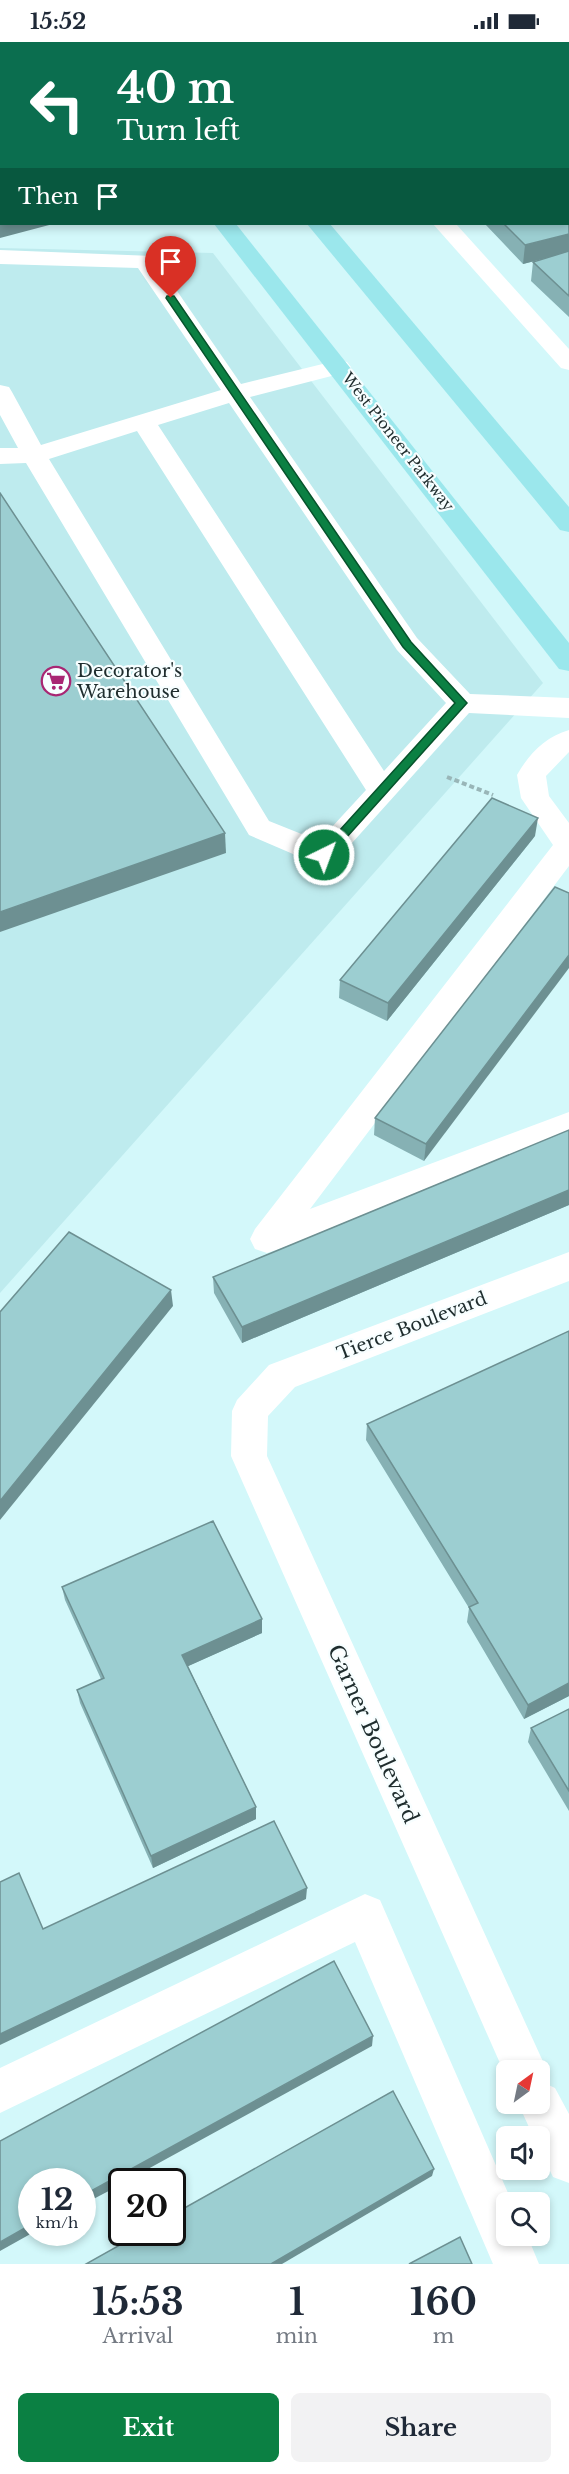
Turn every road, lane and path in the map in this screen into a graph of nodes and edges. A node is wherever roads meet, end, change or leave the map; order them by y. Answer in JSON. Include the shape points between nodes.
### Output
{"nodes":[{"id":1,"x":226,"y":225,"type":"edge"},
{"id":2,"x":319,"y":225,"type":"edge"},
{"id":3,"x":445,"y":225,"type":"edge"},
{"id":4,"x":0,"y":256,"type":"edge"},
{"id":5,"x":569,"y":363,"type":"edge"},
{"id":6,"x":339,"y":367,"type":"junction"},
{"id":7,"x":0,"y":392,"type":"edge"},
{"id":8,"x":235,"y":393,"type":"junction"},
{"id":9,"x":143,"y":421,"type":"junction"},
{"id":10,"x":34,"y":455,"type":"junction"},
{"id":11,"x":0,"y":456,"type":"edge"},
{"id":12,"x":568,"y":522,"type":"edge"},
{"id":13,"x":569,"y":662,"type":"edge"},
{"id":14,"x":462,"y":703,"type":"junction"},
{"id":15,"x":569,"y":708,"type":"edge"},
{"id":16,"x":569,"y":740,"type":"edge"},
{"id":17,"x":382,"y":791,"type":"junction"},
{"id":18,"x":547,"y":815,"type":"junction"},
{"id":19,"x":569,"y":845,"type":"edge"},
{"id":20,"x":569,"y":1125,"type":"edge"},
{"id":21,"x":569,"y":1266,"type":"edge"},
{"id":22,"x":262,"y":1396,"type":"joint"},
{"id":23,"x":521,"y":2060,"type":"edge"},
{"id":24,"x":0,"y":2091,"type":"edge"},
{"id":25,"x":546,"y":2114,"type":"edge"},
{"id":26,"x":569,"y":2161,"type":"edge"},
{"id":27,"x":516,"y":2264,"type":"edge"}],
"edges":[{"from":1,"to":6,"type":"main road","name":"West Pioneer Parkway"},
{"from":2,"to":12,"type":"main road"},
{"from":3,"to":5,"type":"street"},
{"from":4,"to":8,"type":"street","via":[[145,261]]},
{"from":6,"to":8,"type":"street"},
{"from":6,"to":13,"type":"main road","name":"West Pioneer Parkway"},
{"from":7,"to":10,"type":"street"},
{"from":8,"to":9,"type":"street"},
{"from":8,"to":14,"type":"street","via":[[407,644]]},
{"from":9,"to":10,"type":"street"},
{"from":9,"to":17,"type":"street"},
{"from":10,"to":11,"type":"street"},
{"from":10,"to":17,"type":"street","via":[[259,828],[324,855]]},
{"from":14,"to":15,"type":"street"},
{"from":14,"to":17,"type":"street"},
{"from":16,"to":18,"type":"street","via":[[541,761],[531,775],[535,798]]},
{"from":17,"to":18,"type":"path","via":[[444,777]]},
{"from":18,"to":19,"type":"street"},
{"from":19,"to":20,"type":"street","via":[[267,1239]]},
{"from":21,"to":22,"type":"street","name":"Tierce Boulevard","via":[[282,1376]]},
{"from":22,"to":23,"type":"street","name":"Garner Boulevard","via":[[250,1412],[249,1456]]},
{"from":24,"to":27,"type":"street","via":[[365,1915]]},
{"from":25,"to":26,"type":"street"}]}
